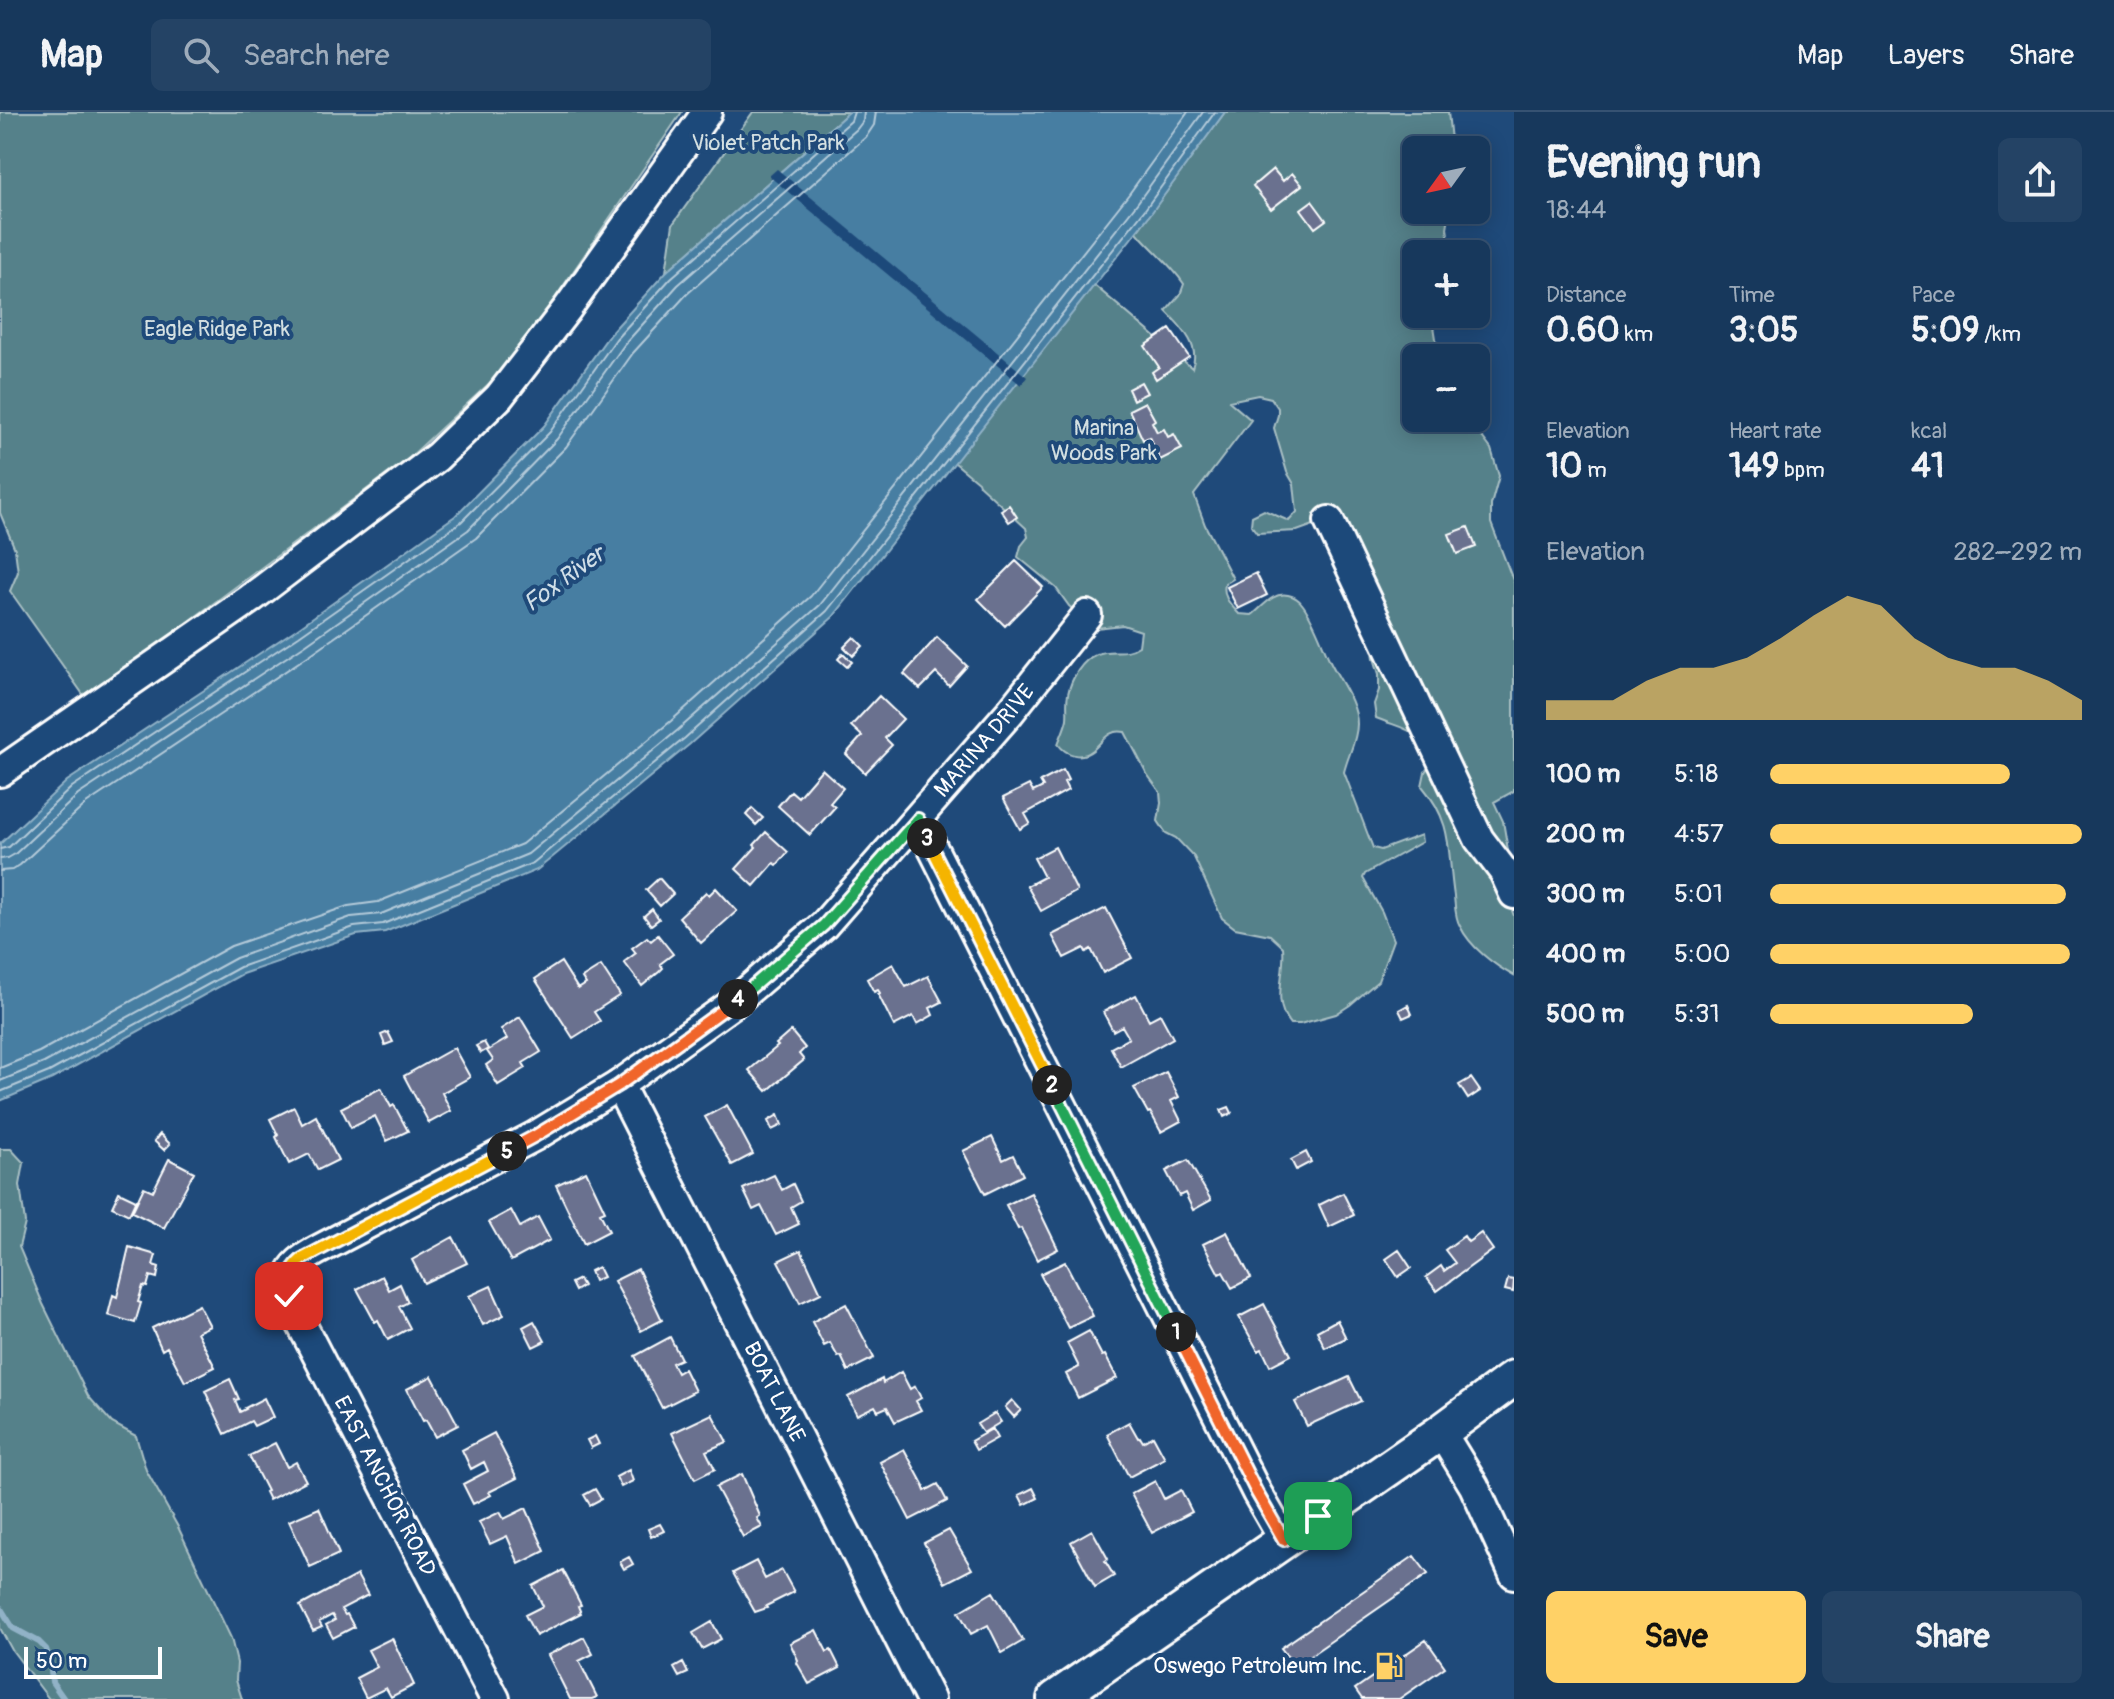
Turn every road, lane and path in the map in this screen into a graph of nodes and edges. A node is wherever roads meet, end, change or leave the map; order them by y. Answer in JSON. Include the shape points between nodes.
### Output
{"nodes":[{"id":1,"x":707,"y":112,"type":"edge"},
{"id":2,"x":1329,"y":521,"type":"dead end"},
{"id":3,"x":1087,"y":615,"type":"dead end"},
{"id":4,"x":0,"y":772,"type":"edge"},
{"id":5,"x":918,"y":819,"type":"junction"},
{"id":6,"x":1514,"y":894,"type":"edge"},
{"id":7,"x":619,"y":1085,"type":"junction"},
{"id":8,"x":291,"y":1269,"type":"joint"},
{"id":9,"x":1514,"y":1378,"type":"edge"},
{"id":10,"x":1441,"y":1432,"type":"junction"},
{"id":11,"x":1284,"y":1540,"type":"junction"},
{"id":12,"x":1514,"y":1574,"type":"edge"},
{"id":13,"x":495,"y":1699,"type":"edge"},
{"id":14,"x":930,"y":1699,"type":"edge"},
{"id":15,"x":1055,"y":1699,"type":"edge"}],
"edges":[{"from":1,"to":4,"type":"street","via":[[499,397],[437,457],[250,599]]},
{"from":2,"to":6,"type":"street","via":[[1479,839]]},
{"from":3,"to":5,"type":"street","name":"MARINA DRIVE"},
{"from":5,"to":7,"type":"street","name":"MARINA DRIVE","via":[[824,925],[732,1004]]},
{"from":5,"to":11,"type":"street"},
{"from":7,"to":8,"type":"street","name":"MARINA DRIVE"},
{"from":7,"to":14,"type":"street","name":"BOAT LANE"},
{"from":8,"to":13,"type":"street","name":"EAST ANCHOR ROAD","via":[[287,1285],[293,1308]]},
{"from":9,"to":10,"type":"main road"},
{"from":10,"to":11,"type":"main road"},
{"from":10,"to":12,"type":"street","via":[[1474,1486]]},
{"from":11,"to":15,"type":"main road"}]}
